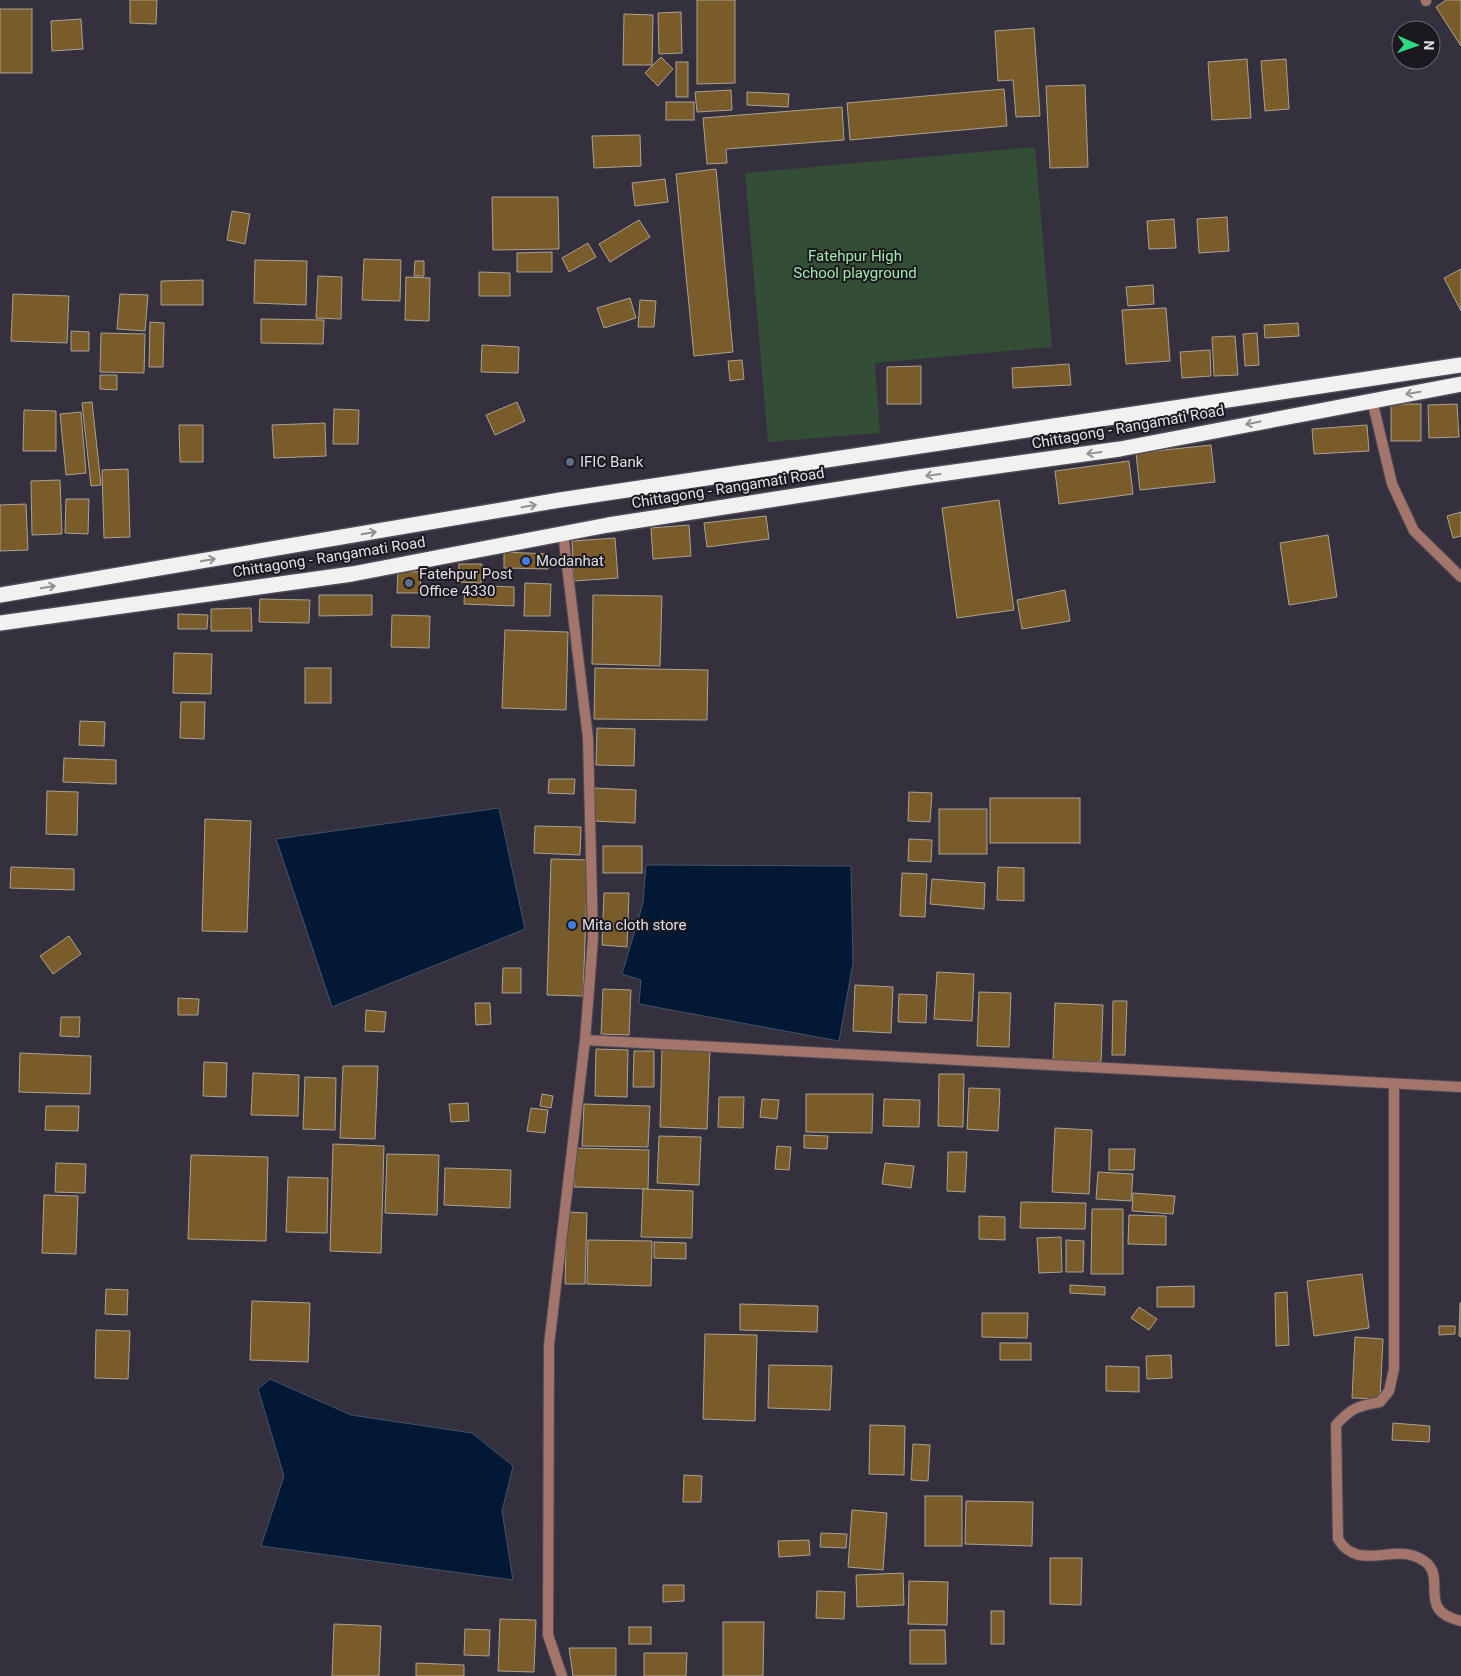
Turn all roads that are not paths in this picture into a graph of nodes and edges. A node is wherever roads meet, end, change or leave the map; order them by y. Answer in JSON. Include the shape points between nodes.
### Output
{"nodes":[{"id":1,"x":1461,"y":365,"type":"edge"},
{"id":2,"x":1461,"y":384,"type":"edge"},
{"id":3,"x":1372,"y":400,"type":"junction"},
{"id":4,"x":563,"y":533,"type":"junction"},
{"id":5,"x":1461,"y":577,"type":"edge"},
{"id":6,"x":0,"y":595,"type":"edge"},
{"id":7,"x":0,"y":623,"type":"edge"},
{"id":8,"x":585,"y":1040,"type":"junction"},
{"id":9,"x":1394,"y":1085,"type":"junction"},
{"id":10,"x":1461,"y":1088,"type":"edge"},
{"id":11,"x":1461,"y":1621,"type":"edge"},
{"id":12,"x":562,"y":1676,"type":"edge"}],
"edges":[{"from":6,"to":1,"type":"highway","name":"Chittagong - Rangamati Road","one_way":true,"via":[[560,500]]},
{"from":2,"to":3,"type":"highway","name":"Chittagong - Rangamati Road","one_way":true},
{"from":3,"to":4,"type":"highway","name":"Chittagong - Rangamati Road","one_way":true,"via":[[1120,449]]},
{"from":3,"to":5,"type":"street","via":[[1392,484],[1414,531]]},
{"from":4,"to":7,"type":"highway","name":"Chittagong - Rangamati Road","via":[[352,574]]},
{"from":4,"to":8,"type":"street","via":[[588,738],[593,938]]},
{"from":8,"to":9,"type":"street"},
{"from":8,"to":12,"type":"street","via":[[550,1345],[548,1635]]},
{"from":9,"to":10,"type":"street"},
{"from":9,"to":11,"type":"street","via":[[1394,1369],[1389,1390],[1380,1402],[1359,1406],[1336,1425],[1338,1539],[1344,1549],[1354,1555],[1410,1555],[1420,1558],[1435,1578],[1434,1599],[1439,1610],[1446,1617]]}]}
